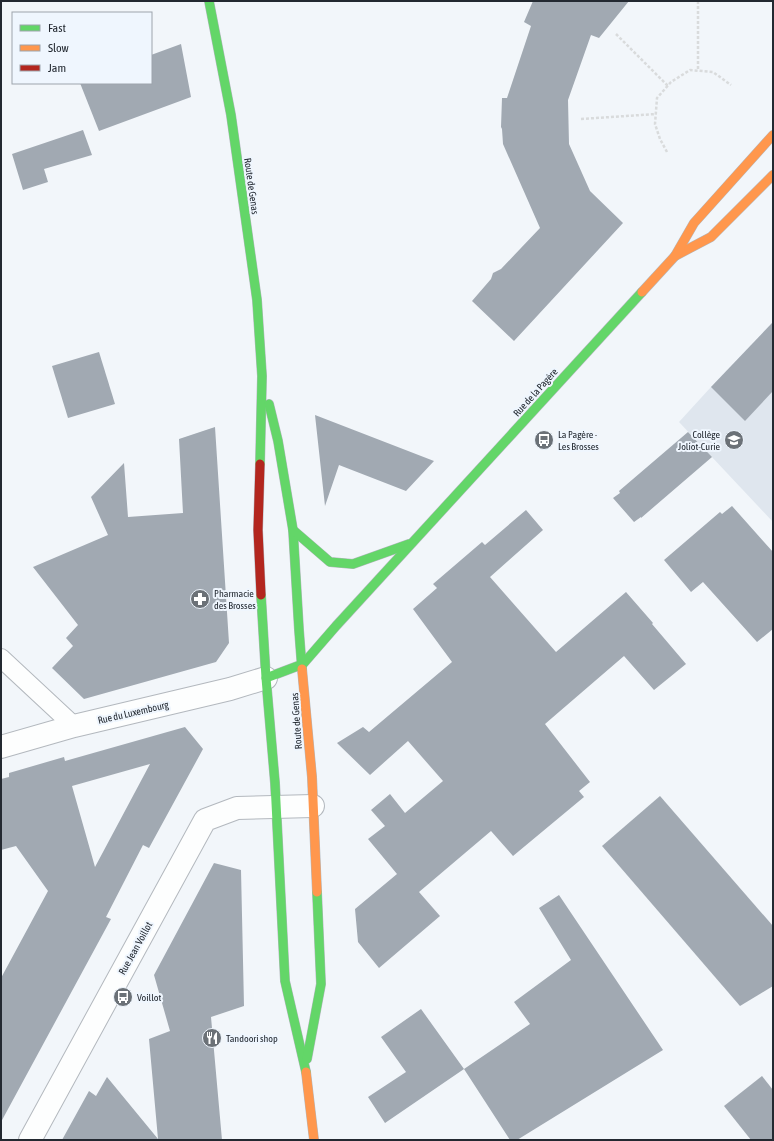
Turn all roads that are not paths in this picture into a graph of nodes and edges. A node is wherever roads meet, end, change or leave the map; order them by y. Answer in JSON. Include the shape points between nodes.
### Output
{"nodes":[{"id":1,"x":209,"y":1,"type":"edge"},
{"id":2,"x":773,"y":135,"type":"edge"},
{"id":3,"x":773,"y":175,"type":"edge"},
{"id":4,"x":675,"y":256,"type":"junction"},
{"id":5,"x":262,"y":376,"type":"junction"},
{"id":6,"x":293,"y":530,"type":"junction"},
{"id":7,"x":412,"y":543,"type":"junction"},
{"id":8,"x":1,"y":658,"type":"edge"},
{"id":9,"x":303,"y":664,"type":"junction"},
{"id":10,"x":266,"y":678,"type":"junction"},
{"id":11,"x":74,"y":726,"type":"junction"},
{"id":12,"x":1,"y":747,"type":"edge"},
{"id":13,"x":276,"y":806,"type":"junction"},
{"id":14,"x":313,"y":806,"type":"junction"},
{"id":15,"x":305,"y":1066,"type":"junction"},
{"id":16,"x":30,"y":1140,"type":"edge"},
{"id":17,"x":314,"y":1140,"type":"edge"}],
"edges":[{"from":1,"to":5,"type":"main road","name":"Route de Genas","via":[[231,115],[257,300]]},
{"from":2,"to":4,"type":"main road","name":"Rue de la Pagère","via":[[694,223]]},
{"from":3,"to":4,"type":"main road","name":"Rue de la Pagère","via":[[711,237]]},
{"from":4,"to":7,"type":"main road","name":"Rue de la Pagère"},
{"from":5,"to":6,"type":"main road","name":"Route de Genas","via":[[278,441]]},
{"from":5,"to":10,"type":"main road","name":"Route de Genas","via":[[258,530]]},
{"from":6,"to":7,"type":"main road","name":"Rue de la Pagère","via":[[330,562],[353,564]]},
{"from":6,"to":9,"type":"main road","name":"Route de Genas"},
{"from":7,"to":9,"type":"main road","name":"Rue de la Pagère"},
{"from":8,"to":11,"type":"lane"},
{"from":9,"to":10,"type":"main road","name":"Rue de la Pagère"},
{"from":9,"to":14,"type":"main road","name":"Route de Genas"},
{"from":10,"to":11,"type":"street","name":"Rue du Luxembourg"},
{"from":10,"to":13,"type":"main road","name":"Route de Genas"},
{"from":11,"to":12,"type":"street","name":"Rue du Luxembourg"},
{"from":13,"to":14,"type":"street","name":"Rue Jean Voillot"},
{"from":13,"to":15,"type":"main road","name":"Route de Genas","via":[[285,981]]},
{"from":13,"to":16,"type":"street","name":"Rue Jean Voillot","via":[[237,808],[206,820]]},
{"from":14,"to":15,"type":"main road","name":"Route de Genas","via":[[322,984]]},
{"from":15,"to":17,"type":"main road","name":"Route de Genas"}]}
